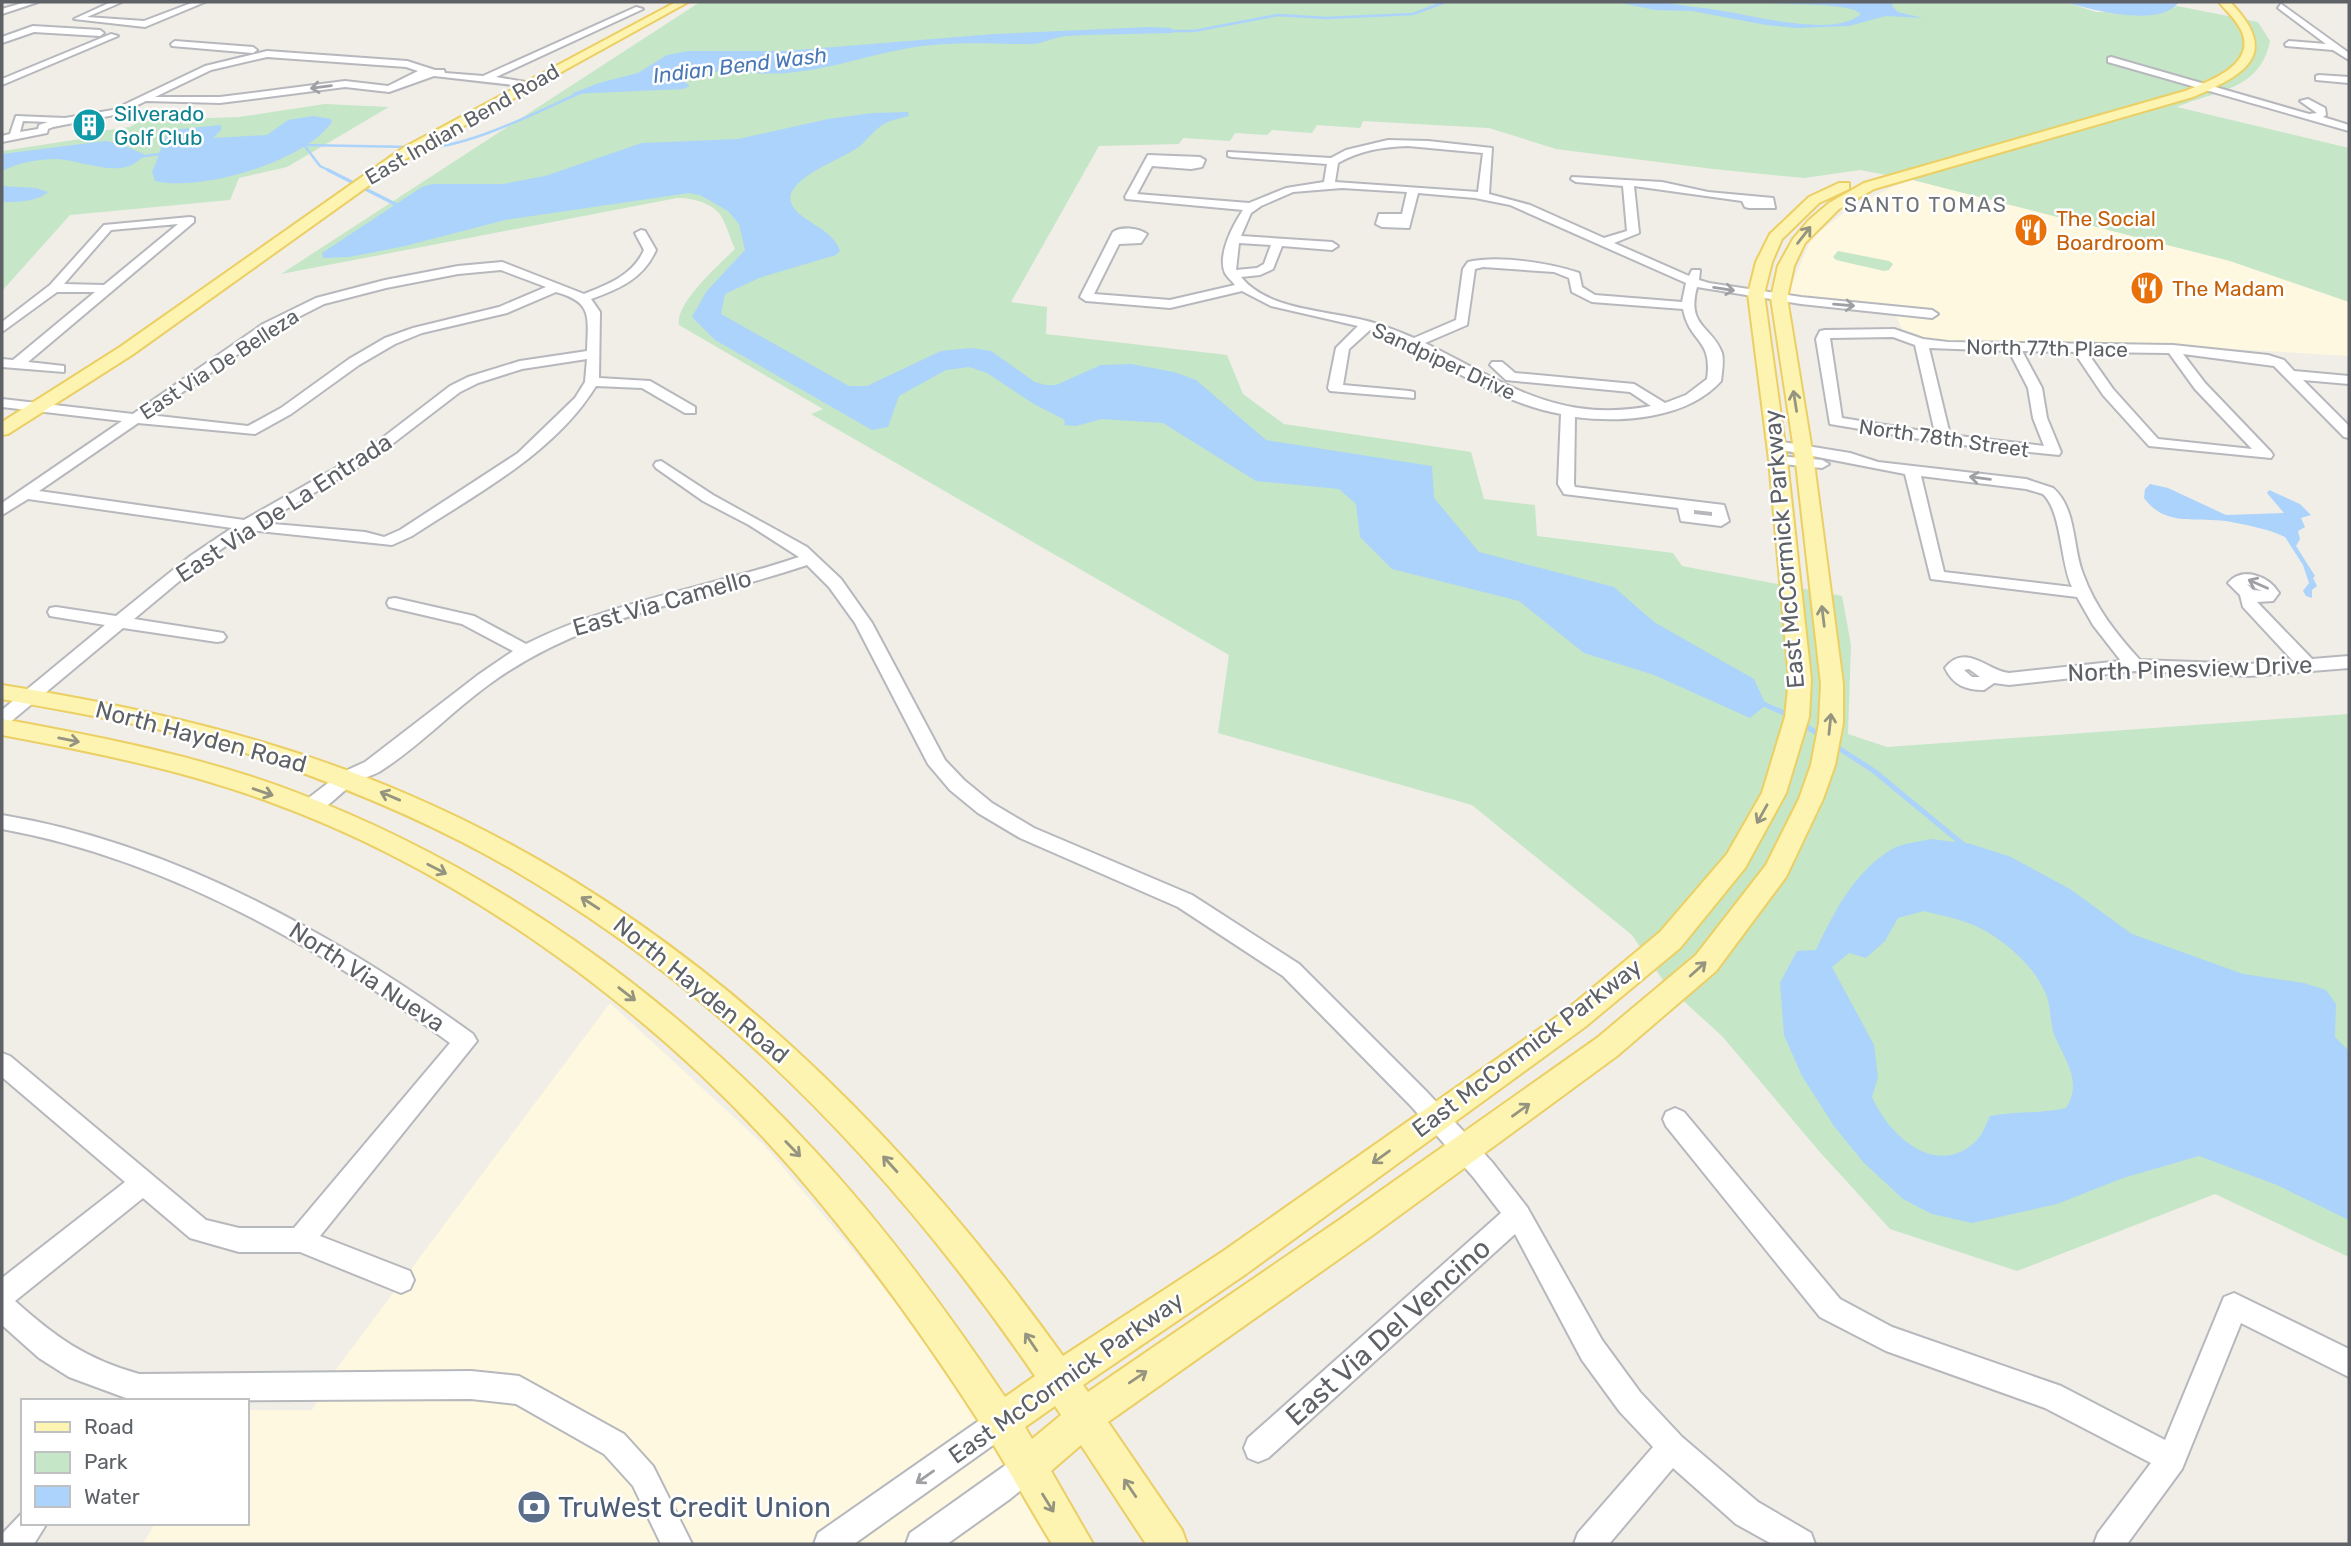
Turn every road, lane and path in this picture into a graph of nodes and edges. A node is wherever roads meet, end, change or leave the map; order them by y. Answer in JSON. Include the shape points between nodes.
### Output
{"nodes":[{"id":1,"x":34,"y":2,"type":"edge"},
{"id":2,"x":108,"y":2,"type":"edge"},
{"id":3,"x":117,"y":2,"type":"edge"},
{"id":4,"x":201,"y":2,"type":"edge"},
{"id":5,"x":672,"y":2,"type":"edge"},
{"id":6,"x":683,"y":2,"type":"edge"},
{"id":7,"x":2224,"y":2,"type":"edge"},
{"id":8,"x":2210,"y":3,"type":"edge"},
{"id":9,"x":2281,"y":6,"type":"dead end"},
{"id":10,"x":615,"y":8,"type":"dead end"},
{"id":11,"x":639,"y":9,"type":"junction"},
{"id":12,"x":664,"y":11,"type":"junction"},
{"id":13,"x":2,"y":12,"type":"edge"},
{"id":14,"x":78,"y":19,"type":"joint"},
{"id":15,"x":2250,"y":37,"type":"junction"},
{"id":16,"x":2,"y":40,"type":"edge"},
{"id":17,"x":175,"y":44,"type":"dead end"},
{"id":18,"x":2289,"y":44,"type":"dead end"},
{"id":19,"x":2335,"y":47,"type":"junction"},
{"id":20,"x":267,"y":54,"type":"junction"},
{"id":21,"x":2349,"y":57,"type":"edge"},
{"id":22,"x":2220,"y":66,"type":"dead end"},
{"id":23,"x":429,"y":71,"type":"junction"},
{"id":24,"x":550,"y":73,"type":"junction"},
{"id":25,"x":486,"y":77,"type":"junction"},
{"id":26,"x":2319,"y":78,"type":"dead end"},
{"id":27,"x":2349,"y":80,"type":"edge"},
{"id":28,"x":2,"y":82,"type":"edge"},
{"id":29,"x":2204,"y":82,"type":"junction"},
{"id":30,"x":528,"y":85,"type":"junction"},
{"id":31,"x":142,"y":100,"type":"junction"},
{"id":32,"x":2305,"y":101,"type":"dead end"},
{"id":33,"x":2309,"y":119,"type":"junction"},
{"id":34,"x":70,"y":120,"type":"junction"},
{"id":35,"x":2349,"y":128,"type":"edge"},
{"id":36,"x":14,"y":137,"type":"junction"},
{"id":37,"x":2,"y":139,"type":"edge"},
{"id":38,"x":1232,"y":154,"type":"dead end"},
{"id":39,"x":1333,"y":161,"type":"junction"},
{"id":40,"x":1148,"y":163,"type":"dead end"},
{"id":41,"x":1576,"y":179,"type":"dead end"},
{"id":42,"x":1629,"y":183,"type":"junction"},
{"id":43,"x":1847,"y":184,"type":"junction"},
{"id":44,"x":1329,"y":185,"type":"junction"},
{"id":45,"x":1413,"y":189,"type":"junction"},
{"id":46,"x":1864,"y":189,"type":"junction"},
{"id":47,"x":1483,"y":195,"type":"junction"},
{"id":48,"x":1747,"y":198,"type":"dead end"},
{"id":49,"x":1251,"y":207,"type":"junction"},
{"id":50,"x":1407,"y":218,"type":"dead end"},
{"id":51,"x":641,"y":233,"type":"dead end"},
{"id":52,"x":1236,"y":239,"type":"junction"},
{"id":53,"x":1115,"y":240,"type":"dead end"},
{"id":54,"x":1278,"y":242,"type":"junction"},
{"id":55,"x":1601,"y":243,"type":"junction"},
{"id":56,"x":1332,"y":246,"type":"dead end"},
{"id":57,"x":269,"y":251,"type":"junction"},
{"id":58,"x":1231,"y":274,"type":"junction"},
{"id":59,"x":1694,"y":277,"type":"junction"},
{"id":60,"x":558,"y":286,"type":"junction"},
{"id":61,"x":1244,"y":287,"type":"junction"},
{"id":62,"x":54,"y":288,"type":"junction"},
{"id":63,"x":1757,"y":288,"type":"junction"},
{"id":64,"x":108,"y":289,"type":"junction"},
{"id":65,"x":1781,"y":292,"type":"junction"},
{"id":66,"x":584,"y":298,"type":"junction"},
{"id":67,"x":1687,"y":306,"type":"junction"},
{"id":68,"x":1883,"y":309,"type":"junction"},
{"id":69,"x":1932,"y":314,"type":"dead end"},
{"id":70,"x":1367,"y":325,"type":"junction"},
{"id":71,"x":2,"y":327,"type":"edge"},
{"id":72,"x":1894,"y":333,"type":"junction"},
{"id":73,"x":1414,"y":343,"type":"junction"},
{"id":74,"x":1921,"y":343,"type":"junction"},
{"id":75,"x":2014,"y":348,"type":"junction"},
{"id":76,"x":2078,"y":348,"type":"junction"},
{"id":77,"x":2172,"y":349,"type":"junction"},
{"id":78,"x":594,"y":354,"type":"junction"},
{"id":79,"x":2,"y":363,"type":"edge"},
{"id":80,"x":17,"y":364,"type":"junction"},
{"id":81,"x":1497,"y":365,"type":"dead end"},
{"id":82,"x":59,"y":369,"type":"dead end"},
{"id":83,"x":2290,"y":375,"type":"junction"},
{"id":84,"x":2349,"y":380,"type":"edge"},
{"id":85,"x":592,"y":382,"type":"junction"},
{"id":86,"x":1409,"y":395,"type":"dead end"},
{"id":87,"x":2,"y":403,"type":"edge"},
{"id":88,"x":38,"y":407,"type":"junction"},
{"id":89,"x":1662,"y":408,"type":"junction"},
{"id":90,"x":57,"y":409,"type":"junction"},
{"id":91,"x":690,"y":410,"type":"dead end"},
{"id":92,"x":1568,"y":410,"type":"junction"},
{"id":93,"x":135,"y":418,"type":"junction"},
{"id":94,"x":2,"y":430,"type":"edge"},
{"id":95,"x":250,"y":431,"type":"joint"},
{"id":96,"x":2349,"y":434,"type":"edge"},
{"id":97,"x":1944,"y":439,"type":"junction"},
{"id":98,"x":2,"y":444,"type":"edge"},
{"id":99,"x":2157,"y":444,"type":"joint"},
{"id":100,"x":1790,"y":454,"type":"junction"},
{"id":101,"x":2266,"y":455,"type":"joint"},
{"id":102,"x":661,"y":465,"type":"dead end"},
{"id":103,"x":1912,"y":470,"type":"junction"},
{"id":104,"x":25,"y":494,"type":"junction"},
{"id":105,"x":1685,"y":504,"type":"dead end"},
{"id":106,"x":2,"y":510,"type":"edge"},
{"id":107,"x":247,"y":526,"type":"junction"},
{"id":108,"x":805,"y":554,"type":"junction"},
{"id":109,"x":2082,"y":593,"type":"junction"},
{"id":110,"x":2248,"y":594,"type":"dead end"},
{"id":111,"x":395,"y":603,"type":"dead end"},
{"id":112,"x":56,"y":612,"type":"dead end"},
{"id":113,"x":120,"y":621,"type":"junction"},
{"id":114,"x":217,"y":638,"type":"dead end"},
{"id":115,"x":521,"y":648,"type":"junction"},
{"id":116,"x":2349,"y":662,"type":"edge"},
{"id":117,"x":2135,"y":665,"type":"junction"},
{"id":118,"x":2308,"y":665,"type":"junction"},
{"id":119,"x":1990,"y":677,"type":"dead end"},
{"id":120,"x":2,"y":692,"type":"edge"},
{"id":121,"x":29,"y":696,"type":"junction"},
{"id":122,"x":2,"y":719,"type":"edge"},
{"id":123,"x":2,"y":727,"type":"edge"},
{"id":124,"x":348,"y":778,"type":"junction"},
{"id":125,"x":309,"y":808,"type":"junction"},
{"id":126,"x":2,"y":822,"type":"edge"},
{"id":127,"x":2,"y":1063,"type":"edge"},
{"id":128,"x":1436,"y":1117,"type":"junction"},
{"id":129,"x":1675,"y":1119,"type":"dead end"},
{"id":130,"x":1465,"y":1150,"type":"junction"},
{"id":131,"x":143,"y":1183,"type":"junction"},
{"id":132,"x":1518,"y":1215,"type":"junction"},
{"id":133,"x":300,"y":1240,"type":"junction"},
{"id":134,"x":401,"y":1280,"type":"dead end"},
{"id":135,"x":2,"y":1294,"type":"edge"},
{"id":136,"x":2234,"y":1306,"type":"joint"},
{"id":137,"x":2,"y":1307,"type":"edge"},
{"id":138,"x":2349,"y":1363,"type":"edge"},
{"id":139,"x":1058,"y":1381,"type":"junction"},
{"id":140,"x":134,"y":1394,"type":"edge"},
{"id":141,"x":1084,"y":1419,"type":"junction"},
{"id":142,"x":1000,"y":1423,"type":"junction"},
{"id":143,"x":1672,"y":1447,"type":"junction"},
{"id":144,"x":1258,"y":1448,"type":"dead end"},
{"id":145,"x":2172,"y":1459,"type":"junction"},
{"id":146,"x":1027,"y":1467,"type":"junction"},
{"id":147,"x":30,"y":1525,"type":"edge"},
{"id":148,"x":14,"y":1544,"type":"edge"},
{"id":149,"x":677,"y":1544,"type":"edge"},
{"id":150,"x":830,"y":1544,"type":"edge"},
{"id":151,"x":921,"y":1544,"type":"edge"},
{"id":152,"x":1074,"y":1544,"type":"edge"},
{"id":153,"x":1168,"y":1544,"type":"edge"},
{"id":154,"x":1589,"y":1544,"type":"edge"},
{"id":155,"x":1800,"y":1544,"type":"edge"},
{"id":156,"x":2109,"y":1544,"type":"edge"}],
"edges":[{"from":1,"to":13,"type":"street"},
{"from":2,"to":3,"type":"street"},
{"from":3,"to":14,"type":"street"},
{"from":4,"to":14,"type":"street","via":[[145,24]]},
{"from":5,"to":12,"type":"main road","name":"East Indian Bend Road"},
{"from":6,"to":12,"type":"main road","name":"East Indian Bend Road"},
{"from":7,"to":15,"type":"main road","via":[[2242,19]]},
{"from":8,"to":15,"type":"main road","via":[[2232,30]]},
{"from":9,"to":19,"type":"street"},
{"from":10,"to":11,"type":"street"},
{"from":11,"to":12,"type":"street"},
{"from":11,"to":25,"type":"street"},
{"from":12,"to":24,"type":"main road","name":"East Indian Bend Road"},
{"from":15,"to":29,"type":"main road","name":"East McCormick Parkway","via":[[2250,50],[2238,69]]},
{"from":16,"to":28,"type":"street","via":[[33,29],[114,36]]},
{"from":17,"to":20,"type":"street"},
{"from":18,"to":19,"type":"street"},
{"from":19,"to":21,"type":"street"},
{"from":20,"to":23,"type":"street","via":[[407,64]]},
{"from":20,"to":31,"type":"street","via":[[223,63]]},
{"from":22,"to":29,"type":"main road","name":"East McCormick Parkway"},
{"from":23,"to":25,"type":"street"},
{"from":23,"to":31,"type":"street","one_way":true,"via":[[389,89],[345,84],[220,100]]},
{"from":24,"to":25,"type":"street"},
{"from":24,"to":30,"type":"main road","name":"East Indian Bend Road"},
{"from":25,"to":30,"type":"street"},
{"from":26,"to":27,"type":"street"},
{"from":29,"to":29,"type":"street","via":[[2111,60]]},
{"from":29,"to":33,"type":"street"},
{"from":29,"to":43,"type":"main road","name":"East McCormick Parkway","via":[[1925,157]]},
{"from":29,"to":46,"type":"main road","name":"East McCormick Parkway"},
{"from":30,"to":57,"type":"main road","name":"East Indian Bend Road","via":[[417,146],[346,192]]},
{"from":31,"to":34,"type":"street","via":[[116,112]]},
{"from":32,"to":33,"type":"street","via":[[2322,110],[2321,115]]},
{"from":33,"to":35,"type":"street"},
{"from":34,"to":36,"type":"street"},
{"from":34,"to":36,"type":"street","via":[[25,116],[19,118]]},
{"from":36,"to":37,"type":"street"},
{"from":38,"to":39,"type":"street"},
{"from":39,"to":44,"type":"street"},
{"from":39,"to":47,"type":"street","via":[[1348,150],[1400,144],[1488,150]]},
{"from":40,"to":49,"type":"street","via":[[1130,197]]},
{"from":41,"to":42,"type":"street"},
{"from":42,"to":48,"type":"street"},
{"from":42,"to":55,"type":"street","via":[[1633,233]]},
{"from":43,"to":46,"type":"main road"},
{"from":43,"to":63,"type":"main road","name":"East McCormick Parkway","via":[[1814,200],[1775,237]]},
{"from":44,"to":45,"type":"street"},
{"from":44,"to":49,"type":"street","via":[[1289,190]]},
{"from":45,"to":47,"type":"street"},
{"from":45,"to":50,"type":"street"},
{"from":65,"to":46,"type":"main road","name":"East McCormick Parkway","one_way":true,"via":[[1786,266],[1798,242],[1834,206]]},
{"from":47,"to":55,"type":"street","via":[[1524,207]]},
{"from":49,"to":52,"type":"street"},
{"from":51,"to":66,"type":"street","via":[[650,250],[647,260],[616,286]]},
{"from":52,"to":54,"type":"street"},
{"from":52,"to":58,"type":"street","via":[[1227,262]]},
{"from":53,"to":61,"type":"street","via":[[1089,293],[1170,304]]},
{"from":54,"to":56,"type":"street"},
{"from":54,"to":58,"type":"street","via":[[1269,266]]},
{"from":55,"to":59,"type":"street"},
{"from":57,"to":88,"type":"main road","name":"East Indian Bend Road"},
{"from":57,"to":90,"type":"main road","name":"East Indian Bend Road","via":[[268,258],[211,306]]},
{"from":58,"to":61,"type":"street","name":"Sandpiper Drive"},
{"from":59,"to":63,"type":"street"},
{"from":59,"to":67,"type":"street"},
{"from":60,"to":66,"type":"street","name":"East Via De Belleza"},
{"from":60,"to":93,"type":"street","name":"East Via De Belleza","via":[[505,263],[397,281],[320,301],[268,327]]},
{"from":60,"to":95,"type":"street","via":[[504,310],[392,340],[350,363],[276,420]]},
{"from":61,"to":70,"type":"street","name":"Sandpiper Drive","via":[[1278,304]]},
{"from":62,"to":64,"type":"street"},
{"from":62,"to":64,"type":"street","via":[[108,227],[190,220]]},
{"from":62,"to":71,"type":"street"},
{"from":63,"to":65,"type":"street"},
{"from":63,"to":100,"type":"main road","name":"East McCormick Parkway"},
{"from":64,"to":80,"type":"street"},
{"from":65,"to":68,"type":"street","one_way":true},
{"from":100,"to":65,"type":"main road","name":"East McCormick Parkway","one_way":true},
{"from":66,"to":78,"type":"street","via":[[594,312]]},
{"from":67,"to":73,"type":"street","via":[[1592,298],[1576,289],[1575,276],[1556,269],[1483,263],[1469,269],[1462,323]]},
{"from":67,"to":89,"type":"street","name":"Sandpiper Drive","via":[[1692,323],[1715,353],[1714,381],[1691,399]]},
{"from":68,"to":69,"type":"street"},
{"from":68,"to":72,"type":"street"},
{"from":70,"to":73,"type":"street","name":"Sandpiper Drive"},
{"from":70,"to":86,"type":"street","via":[[1343,348],[1335,388]]},
{"from":72,"to":74,"type":"street","name":"North 77th Place"},
{"from":72,"to":97,"type":"street","name":"North 78th Street","via":[[1825,334],[1835,421]]},
{"from":73,"to":92,"type":"street","name":"Sandpiper Drive","via":[[1518,397]]},
{"from":74,"to":75,"type":"street","name":"North 77th Place"},
{"from":74,"to":97,"type":"street"},
{"from":75,"to":76,"type":"street","name":"North 77th Place"},
{"from":75,"to":97,"type":"street","name":"North 78th Street","via":[[2035,387],[2040,418],[2054,452]]},
{"from":76,"to":77,"type":"street","name":"North 77th Place"},
{"from":76,"to":99,"type":"street","via":[[2108,392]]},
{"from":77,"to":83,"type":"street","name":"North 77th Place","via":[[2268,359]]},
{"from":77,"to":101,"type":"street","via":[[2200,386]]},
{"from":78,"to":85,"type":"street"},
{"from":78,"to":107,"type":"street","name":"East Via De La Entrada","via":[[520,365],[473,380],[440,399],[369,456]]},
{"from":79,"to":80,"type":"street"},
{"from":80,"to":82,"type":"street"},
{"from":81,"to":89,"type":"street","via":[[1511,377],[1634,388]]},
{"from":83,"to":84,"type":"street","name":"North 77th Place"},
{"from":83,"to":96,"type":"street"},
{"from":85,"to":91,"type":"street","via":[[645,384]]},
{"from":85,"to":107,"type":"street","via":[[531,458],[386,542]]},
{"from":87,"to":88,"type":"street"},
{"from":88,"to":90,"type":"street"},
{"from":88,"to":94,"type":"main road","name":"East Indian Bend Road"},
{"from":89,"to":92,"type":"street","name":"Sandpiper Drive","via":[[1607,414]]},
{"from":90,"to":93,"type":"street"},
{"from":90,"to":98,"type":"main road","name":"East Indian Bend Road"},
{"from":92,"to":105,"type":"street","via":[[1569,491]]},
{"from":93,"to":95,"type":"street"},
{"from":93,"to":104,"type":"street","name":"East Via De Belleza"},
{"from":99,"to":101,"type":"street"},
{"from":100,"to":103,"type":"street","via":[[1850,457]]},
{"from":100,"to":128,"type":"main road","name":"East McCormick Parkway","one_way":true,"via":[[1800,679],[1797,717],[1774,793],[1736,861],[1670,940],[1575,1019]]},
{"from":130,"to":100,"type":"main road","name":"East McCormick Parkway","one_way":true,"via":[[1607,1047],[1706,963],[1777,870],[1817,783],[1831,723],[1832,684]]},
{"from":102,"to":108,"type":"street"},
{"from":109,"to":103,"type":"street","one_way":true,"via":[[2058,504],[2047,490]]},
{"from":103,"to":109,"type":"street","via":[[1937,576]]},
{"from":104,"to":106,"type":"street","name":"East Via De Belleza"},
{"from":104,"to":107,"type":"street"},
{"from":107,"to":113,"type":"street","name":"East Via De La Entrada","via":[[195,560]]},
{"from":108,"to":115,"type":"street","name":"East Via Camello","via":[[752,578],[614,614]]},
{"from":108,"to":128,"type":"street","via":[[835,583],[863,623],[930,751],[957,785],[1027,833],[1185,901],[1281,962]]},
{"from":109,"to":117,"type":"street","via":[[2107,633]]},
{"from":110,"to":118,"type":"street","via":[[2250,604]]},
{"from":111,"to":115,"type":"street","via":[[468,620]]},
{"from":112,"to":113,"type":"street"},
{"from":113,"to":114,"type":"street"},
{"from":113,"to":121,"type":"street","name":"East Via De La Entrada"},
{"from":115,"to":124,"type":"street","name":"East Via Camello","via":[[372,767]]},
{"from":116,"to":118,"type":"street","name":"North Pinesview Drive"},
{"from":117,"to":118,"type":"street","name":"North Pinesview Drive","via":[[2249,670]]},
{"from":117,"to":119,"type":"street","name":"North Pinesview Drive","via":[[2018,679]]},
{"from":120,"to":121,"type":"main road","name":"North Hayden Road"},
{"from":121,"to":122,"type":"street","name":"East Via De La Entrada"},
{"from":121,"to":124,"type":"main road","name":"North Hayden Road","via":[[208,734]]},
{"from":123,"to":125,"type":"main road","name":"North Hayden Road","one_way":true,"via":[[136,754]]},
{"from":124,"to":125,"type":"street","name":"East Via Camello"},
{"from":139,"to":124,"type":"main road","name":"North Hayden Road","one_way":true,"via":[[1004,1302],[880,1153],[835,1103],[711,991],[640,936],[543,873],[426,811]]},
{"from":125,"to":142,"type":"main road","name":"North Hayden Road","one_way":true,"via":[[388,844],[511,912],[583,960],[718,1072],[800,1156],[884,1259]]},
{"from":126,"to":133,"type":"street","name":"North Via Nueva","via":[[75,839],[152,865],[265,914],[382,982],[465,1041]]},
{"from":127,"to":131,"type":"street"},
{"from":128,"to":130,"type":"street"},
{"from":128,"to":139,"type":"main road","name":"East McCormick Parkway","one_way":true,"via":[[1234,1263]]},
{"from":129,"to":145,"type":"street","via":[[1830,1308],[1886,1338],[2051,1396]]},
{"from":130,"to":132,"type":"street"},
{"from":141,"to":130,"type":"main road","name":"East McCormick Parkway","one_way":true},
{"from":131,"to":133,"type":"street","via":[[199,1230],[239,1240]]},
{"from":131,"to":135,"type":"street"},
{"from":132,"to":143,"type":"street","via":[[1592,1350],[1630,1402]]},
{"from":132,"to":144,"type":"street","name":"East Via Del Vencino"},
{"from":133,"to":134,"type":"street"},
{"from":136,"to":138,"type":"street"},
{"from":136,"to":145,"type":"street"},
{"from":137,"to":140,"type":"street","via":[[64,1360]]},
{"from":139,"to":141,"type":"main road","name":"North Hayden Road"},
{"from":139,"to":142,"type":"main road","name":"East McCormick Parkway"},
{"from":140,"to":149,"type":"street","via":[[471,1385],[519,1390],[614,1444],[643,1476]]},
{"from":141,"to":146,"type":"main road","name":"East McCormick Parkway"},
{"from":153,"to":141,"type":"main road","name":"North Hayden Road","one_way":true},
{"from":142,"to":146,"type":"main road","name":"North Hayden Road"},
{"from":142,"to":150,"type":"street","name":"East McCormick Parkway","one_way":true},
{"from":143,"to":154,"type":"street"},
{"from":143,"to":155,"type":"street","via":[[1747,1513]]},
{"from":145,"to":156,"type":"street"},
{"from":146,"to":151,"type":"street","name":"East McCormick Parkway"},
{"from":146,"to":152,"type":"main road","name":"North Hayden Road","one_way":true},
{"from":147,"to":148,"type":"street"}]}
